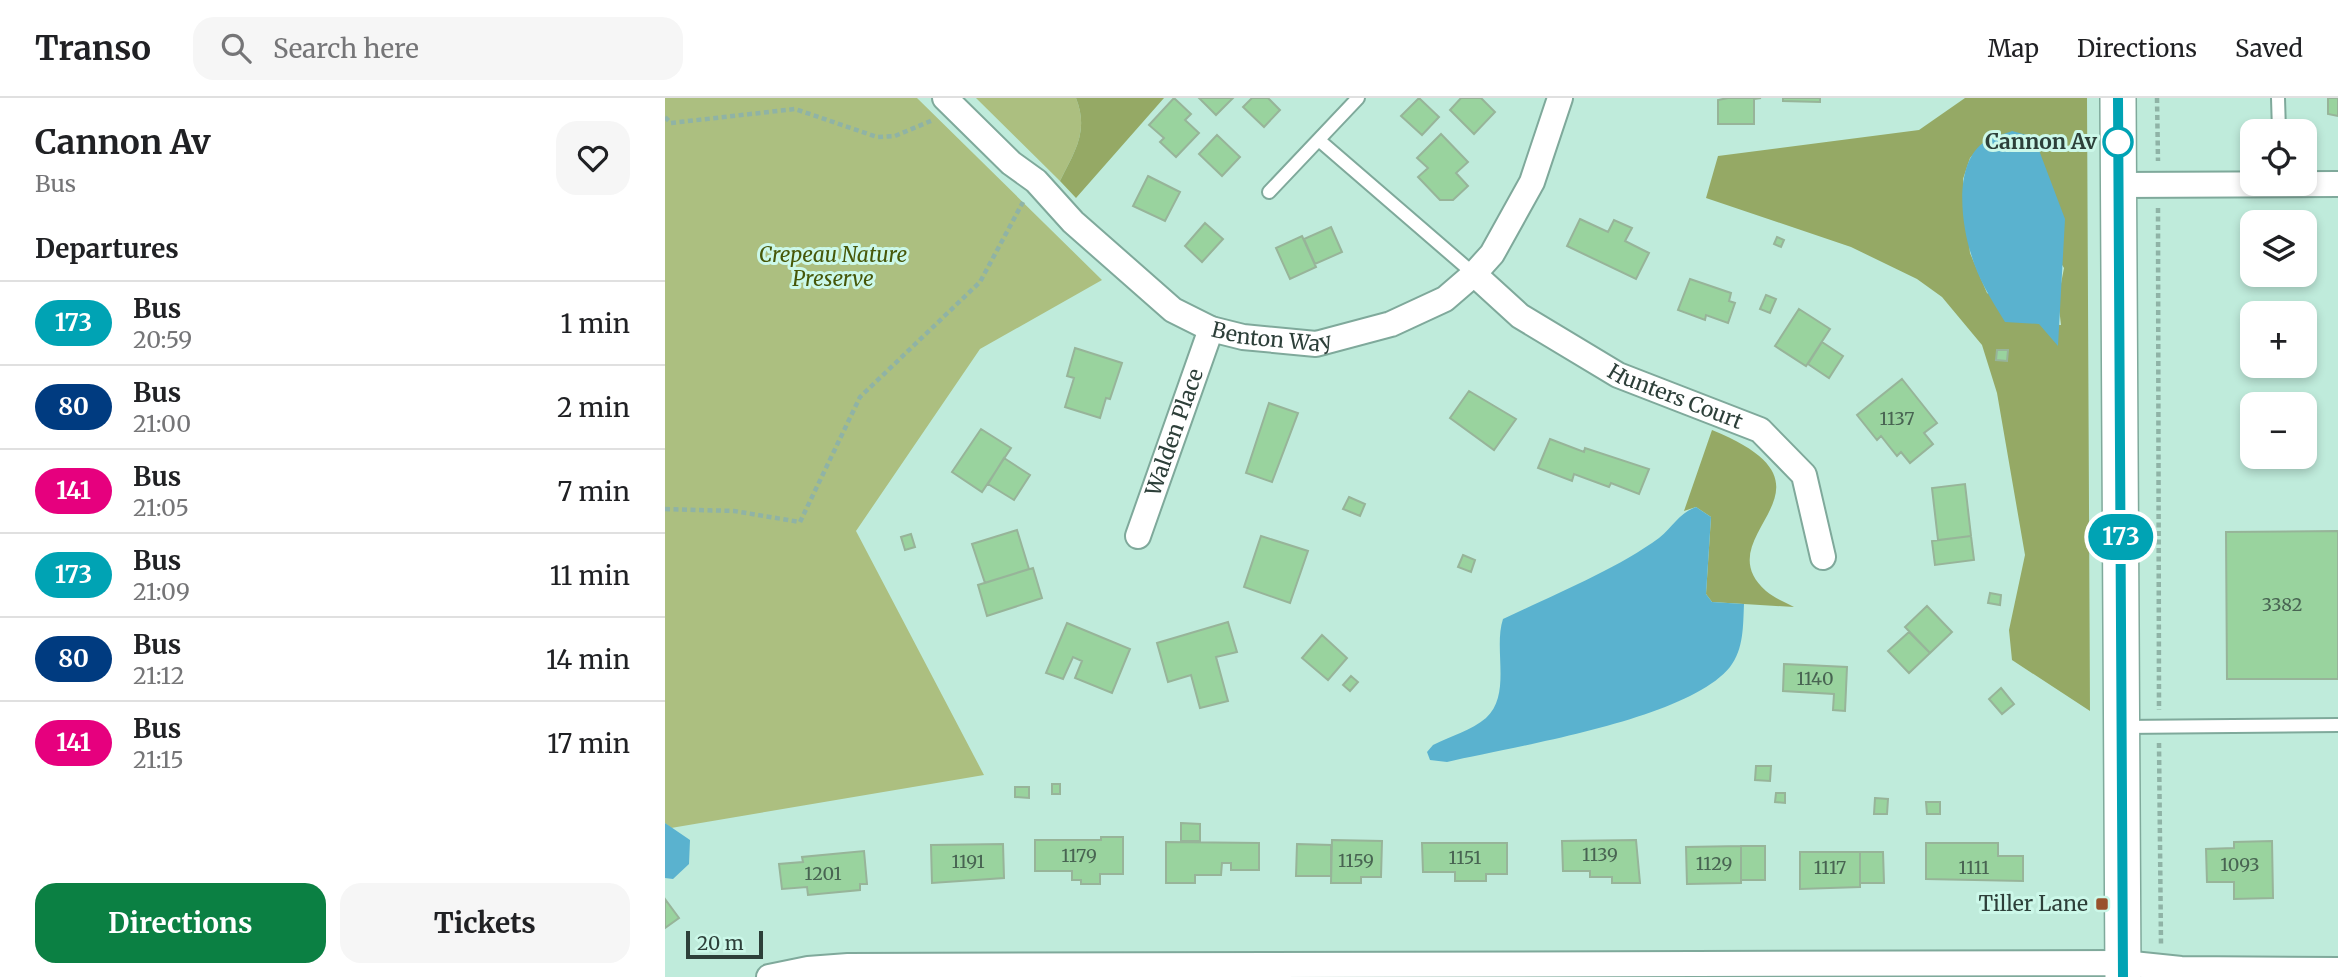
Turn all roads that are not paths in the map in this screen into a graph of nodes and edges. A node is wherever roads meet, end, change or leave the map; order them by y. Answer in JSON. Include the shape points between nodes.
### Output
{"nodes":[{"id":1,"x":1358,"y":98,"type":"edge"},
{"id":2,"x":1560,"y":98,"type":"edge"},
{"id":3,"x":2118,"y":98,"type":"edge"},
{"id":4,"x":2277,"y":98,"type":"edge"},
{"id":5,"x":950,"y":103,"type":"edge"},
{"id":6,"x":2278,"y":119,"type":"edge"},
{"id":7,"x":1320,"y":142,"type":"junction"},
{"id":8,"x":2240,"y":184,"type":"edge"},
{"id":9,"x":2317,"y":184,"type":"edge"},
{"id":10,"x":2338,"y":184,"type":"edge"},
{"id":11,"x":2119,"y":185,"type":"junction"},
{"id":12,"x":1269,"y":192,"type":"dead end"},
{"id":13,"x":1474,"y":274,"type":"junction"},
{"id":14,"x":1211,"y":329,"type":"junction"},
{"id":15,"x":1138,"y":536,"type":"dead end"},
{"id":16,"x":1823,"y":557,"type":"dead end"},
{"id":17,"x":2338,"y":725,"type":"edge"},
{"id":18,"x":2122,"y":727,"type":"junction"},
{"id":19,"x":2123,"y":970,"type":"edge"},
{"id":20,"x":2338,"y":970,"type":"edge"},
{"id":21,"x":1877,"y":971,"type":"edge"},
{"id":22,"x":769,"y":977,"type":"edge"}],
"edges":[{"from":1,"to":7,"type":"lane"},
{"from":2,"to":13,"type":"street","name":"Benton Way","via":[[1532,182],[1492,254]]},
{"from":3,"to":11,"type":"main road"},
{"from":4,"to":6,"type":"lane"},
{"from":5,"to":14,"type":"street","name":"Benton Way","via":[[1036,181],[1073,222],[1173,310]]},
{"from":7,"to":12,"type":"lane"},
{"from":7,"to":13,"type":"lane"},
{"from":8,"to":11,"type":"street"},
{"from":9,"to":10,"type":"street"},
{"from":11,"to":18,"type":"main road"},
{"from":13,"to":14,"type":"street","name":"Benton Way","via":[[1445,299],[1391,324],[1316,344]]},
{"from":13,"to":16,"type":"street","name":"Hunters Court","via":[[1520,316],[1618,375],[1760,430],[1804,475]]},
{"from":14,"to":15,"type":"street","name":"Walden Place"},
{"from":17,"to":18,"type":"lane"},
{"from":18,"to":19,"type":"main road"},
{"from":19,"to":20,"type":"street"},
{"from":19,"to":21,"type":"street"},
{"from":21,"to":22,"type":"street","via":[[848,966]]}]}
